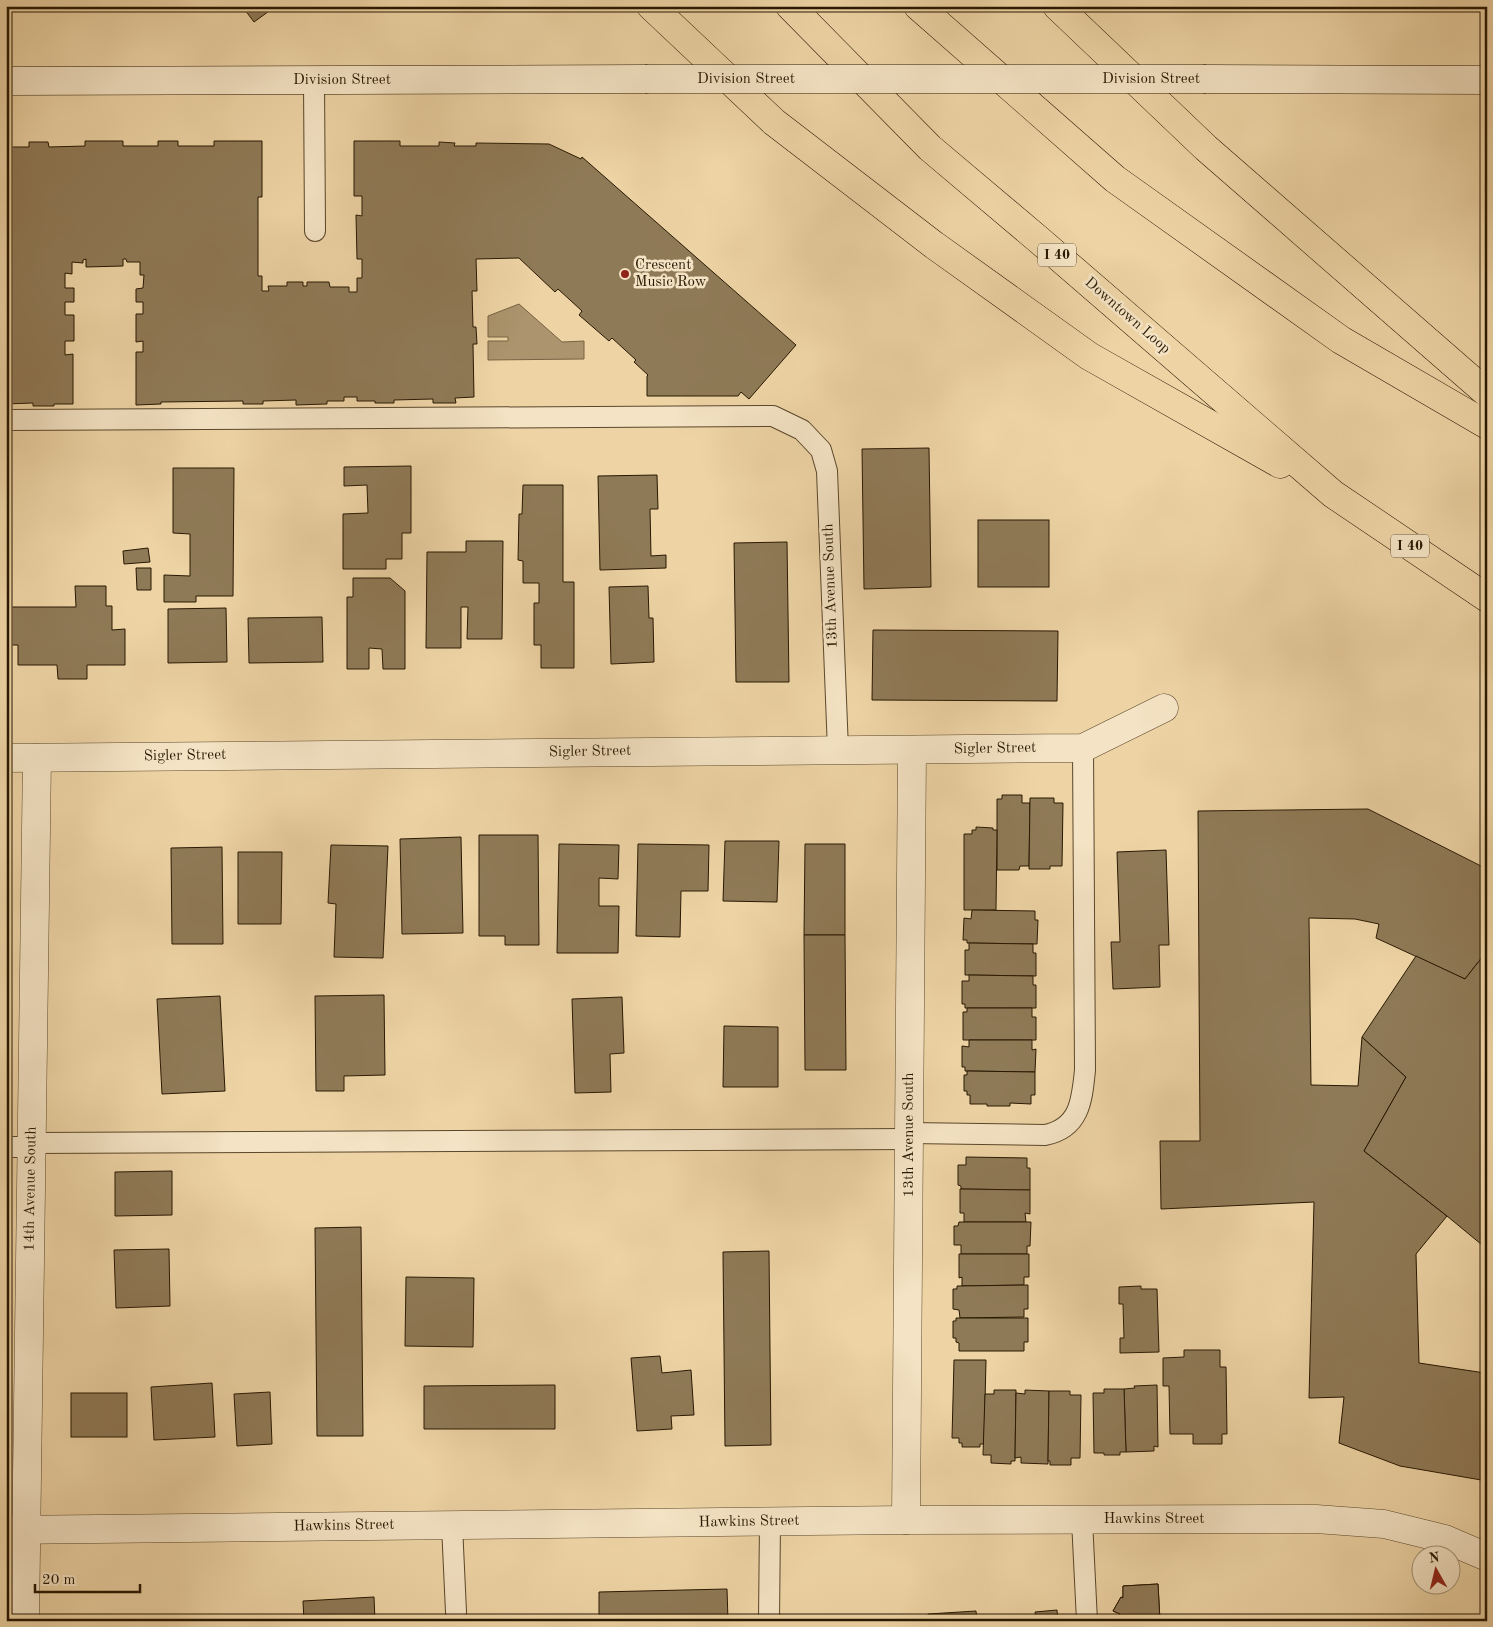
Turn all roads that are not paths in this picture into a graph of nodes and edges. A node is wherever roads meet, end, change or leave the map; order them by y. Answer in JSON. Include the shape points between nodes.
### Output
{"nodes":[{"id":1,"x":651,"y":6,"type":"edge"},
{"id":2,"x":790,"y":6,"type":"edge"},
{"id":3,"x":918,"y":6,"type":"edge"},
{"id":4,"x":1058,"y":6,"type":"edge"},
{"id":5,"x":314,"y":80,"type":"junction"},
{"id":6,"x":1487,"y":80,"type":"edge"},
{"id":7,"x":6,"y":81,"type":"edge"},
{"id":8,"x":315,"y":230,"type":"dead end"},
{"id":9,"x":1487,"y":394,"type":"edge"},
{"id":10,"x":6,"y":420,"type":"edge"},
{"id":11,"x":1487,"y":425,"type":"edge"},
{"id":12,"x":1333,"y":494,"type":"junction"},
{"id":13,"x":1487,"y":598,"type":"edge"},
{"id":14,"x":1164,"y":708,"type":"dead end"},
{"id":15,"x":1083,"y":748,"type":"junction"},
{"id":16,"x":838,"y":750,"type":"junction"},
{"id":17,"x":912,"y":750,"type":"junction"},
{"id":18,"x":6,"y":758,"type":"edge"},
{"id":19,"x":37,"y":758,"type":"junction"},
{"id":20,"x":909,"y":1136,"type":"junction"},
{"id":21,"x":23,"y":1146,"type":"edge"},
{"id":22,"x":906,"y":1520,"type":"junction"},
{"id":23,"x":1082,"y":1520,"type":"junction"},
{"id":24,"x":770,"y":1522,"type":"junction"},
{"id":25,"x":452,"y":1525,"type":"junction"},
{"id":26,"x":16,"y":1530,"type":"edge"},
{"id":27,"x":1487,"y":1557,"type":"edge"},
{"id":28,"x":458,"y":1618,"type":"edge"},
{"id":29,"x":25,"y":1621,"type":"edge"},
{"id":30,"x":769,"y":1621,"type":"edge"},
{"id":31,"x":1086,"y":1621,"type":"edge"}],
"edges":[{"from":1,"to":12,"type":"highway","via":[[774,122],[934,245],[1072,344]]},
{"from":2,"to":12,"type":"highway","name":"Downtown Loop","number":"I 40","via":[[930,148]]},
{"from":3,"to":11,"type":"highway","via":[[1115,179],[1341,340]]},
{"from":4,"to":9,"type":"highway","via":[[1206,148]]},
{"from":5,"to":6,"type":"street","name":"Division Street","bridge":true},
{"from":5,"to":7,"type":"street","name":"Division Street"},
{"from":5,"to":8,"type":"lane"},
{"from":10,"to":16,"type":"lane","name":"13th Avenue South","via":[[773,416],[802,430],[821,450],[827,471]]},
{"from":12,"to":13,"type":"highway","name":"Downtown Loop","number":"I 40"},
{"from":14,"to":15,"type":"street","name":"Sigler Street"},
{"from":15,"to":17,"type":"street","name":"Sigler Street"},
{"from":15,"to":20,"type":"lane","via":[[1085,1070],[1080,1106],[1063,1130],[1045,1136]]},
{"from":16,"to":17,"type":"street","name":"Sigler Street"},
{"from":16,"to":19,"type":"street","name":"Sigler Street"},
{"from":17,"to":20,"type":"street","name":"13th Avenue South"},
{"from":18,"to":19,"type":"street","name":"Sigler Street"},
{"from":19,"to":21,"type":"street","name":"14th Avenue South"},
{"from":20,"to":21,"type":"lane"},
{"from":20,"to":22,"type":"street","name":"13th Avenue South"},
{"from":21,"to":26,"type":"street","name":"14th Avenue South"},
{"from":22,"to":23,"type":"street","name":"Hawkins Street"},
{"from":22,"to":24,"type":"street","name":"Hawkins Street"},
{"from":23,"to":27,"type":"street","name":"Hawkins Street","via":[[1316,1518],[1384,1524],[1444,1539]]},
{"from":23,"to":31,"type":"lane"},
{"from":24,"to":25,"type":"street","name":"Hawkins Street"},
{"from":24,"to":30,"type":"lane"},
{"from":25,"to":26,"type":"street","name":"Hawkins Street"},
{"from":25,"to":28,"type":"lane"},
{"from":26,"to":29,"type":"street","name":"14th Avenue South"}]}
